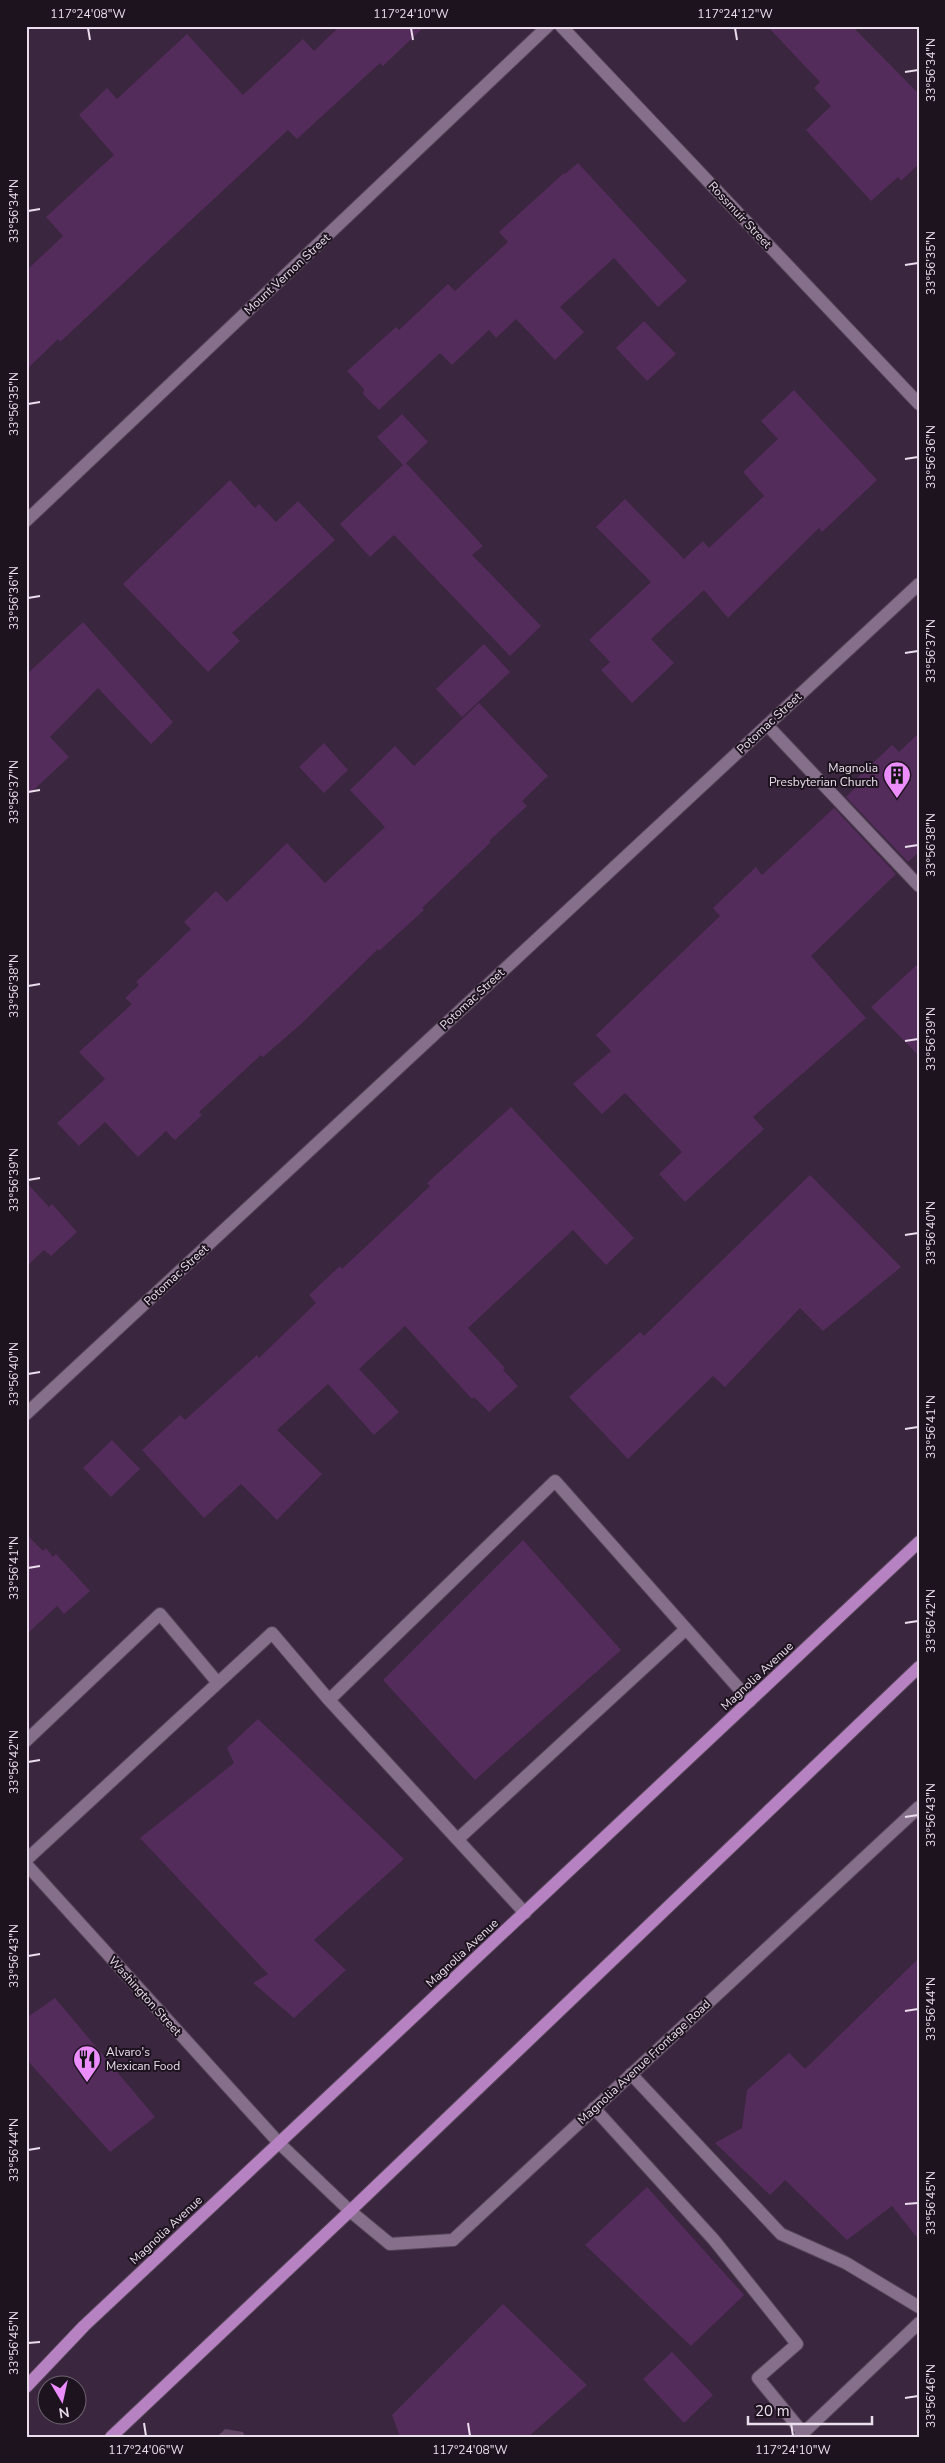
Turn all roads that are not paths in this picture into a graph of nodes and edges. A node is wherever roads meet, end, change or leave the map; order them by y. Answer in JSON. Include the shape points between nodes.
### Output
{"nodes":[{"id":1,"x":548,"y":26,"type":"edge"},
{"id":2,"x":561,"y":26,"type":"edge"},
{"id":3,"x":919,"y":404,"type":"edge"},
{"id":4,"x":26,"y":521,"type":"edge"},
{"id":5,"x":919,"y":584,"type":"edge"},
{"id":6,"x":767,"y":725,"type":"junction"},
{"id":7,"x":919,"y":886,"type":"edge"},
{"id":8,"x":26,"y":1414,"type":"edge"},
{"id":9,"x":919,"y":1542,"type":"edge"},
{"id":10,"x":686,"y":1629,"type":"junction"},
{"id":11,"x":919,"y":1667,"type":"edge"},
{"id":12,"x":218,"y":1684,"type":"junction"},
{"id":13,"x":329,"y":1700,"type":"junction"},
{"id":14,"x":750,"y":1701,"type":"junction"},
{"id":15,"x":26,"y":1740,"type":"edge"},
{"id":16,"x":919,"y":1807,"type":"edge"},
{"id":17,"x":458,"y":1839,"type":"junction"},
{"id":18,"x":26,"y":1860,"type":"edge"},
{"id":19,"x":26,"y":1864,"type":"edge"},
{"id":20,"x":525,"y":1913,"type":"junction"},
{"id":21,"x":632,"y":2074,"type":"junction"},
{"id":22,"x":594,"y":2108,"type":"junction"},
{"id":23,"x":280,"y":2144,"type":"junction"},
{"id":24,"x":350,"y":2211,"type":"junction"},
{"id":25,"x":919,"y":2307,"type":"edge"},
{"id":26,"x":919,"y":2323,"type":"edge"},
{"id":27,"x":26,"y":2387,"type":"edge"},
{"id":28,"x":801,"y":2435,"type":"edge"},
{"id":29,"x":111,"y":2437,"type":"edge"}],
"edges":[{"from":1,"to":4,"type":"street","name":"Mount Vernon Street"},
{"from":2,"to":3,"type":"street","name":"Rossmuir Street"},
{"from":5,"to":6,"type":"street","name":"Potomac Street"},
{"from":6,"to":7,"type":"street"},
{"from":6,"to":8,"type":"street","name":"Potomac Street"},
{"from":9,"to":14,"type":"main road","name":"Magnolia Avenue"},
{"from":10,"to":13,"type":"street","via":[[555,1481]]},
{"from":10,"to":14,"type":"street"},
{"from":10,"to":17,"type":"street"},
{"from":11,"to":24,"type":"main road"},
{"from":12,"to":13,"type":"street","via":[[272,1633]]},
{"from":12,"to":15,"type":"street","via":[[160,1614]]},
{"from":12,"to":18,"type":"street"},
{"from":13,"to":17,"type":"street"},
{"from":14,"to":20,"type":"main road","name":"Magnolia Avenue"},
{"from":16,"to":21,"type":"street","name":"Magnolia Avenue Frontage Road"},
{"from":17,"to":20,"type":"street"},
{"from":19,"to":23,"type":"street","name":"Washington Street"},
{"from":20,"to":23,"type":"main road","name":"Magnolia Avenue"},
{"from":21,"to":22,"type":"street","name":"Magnolia Avenue Frontage Road"},
{"from":21,"to":25,"type":"street","via":[[781,2234],[846,2262]]},
{"from":22,"to":24,"type":"street","name":"Magnolia Avenue Frontage Road","via":[[453,2240],[390,2244]]},
{"from":22,"to":28,"type":"street","via":[[714,2240],[796,2344],[758,2378]]},
{"from":23,"to":24,"type":"street","name":"Washington Street"},
{"from":23,"to":27,"type":"main road","name":"Magnolia Avenue","via":[[84,2326]]},
{"from":24,"to":29,"type":"main road"},
{"from":26,"to":28,"type":"street"}]}
